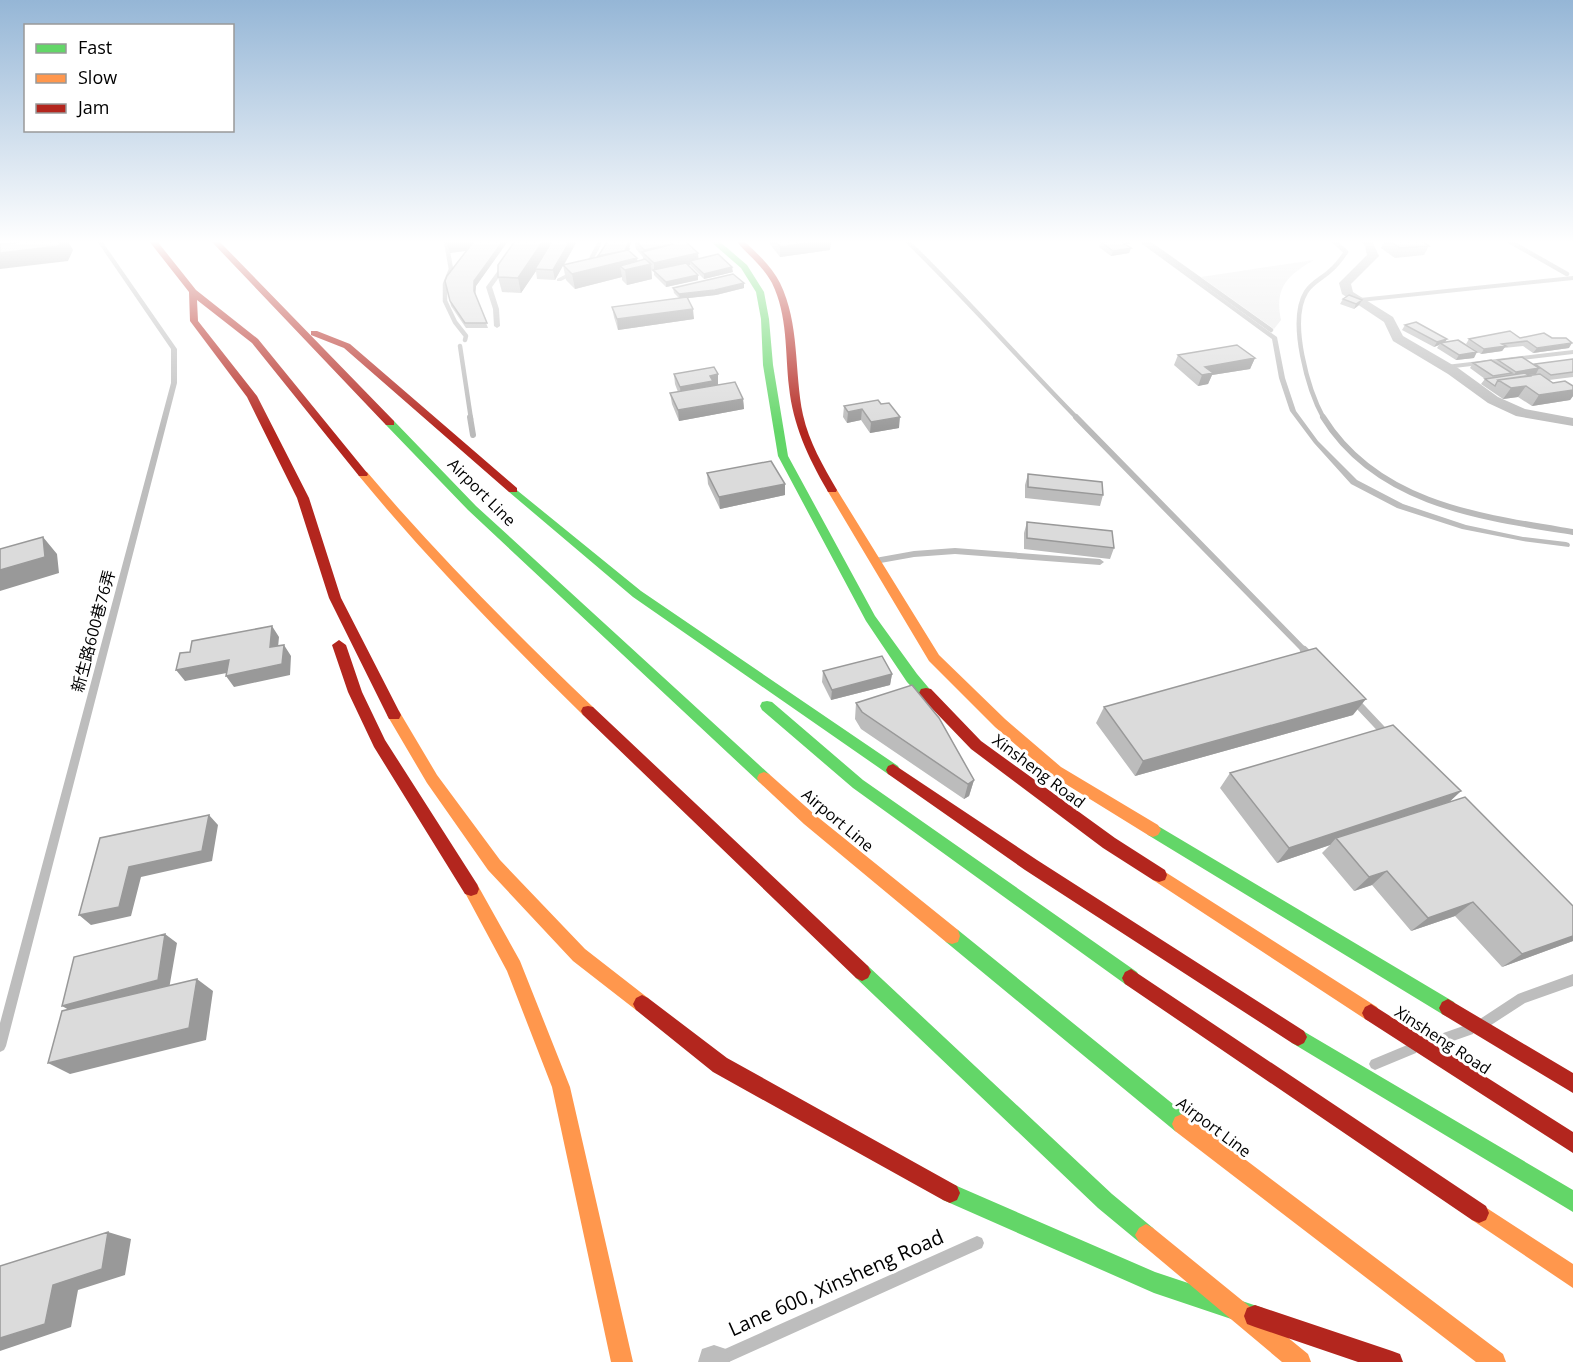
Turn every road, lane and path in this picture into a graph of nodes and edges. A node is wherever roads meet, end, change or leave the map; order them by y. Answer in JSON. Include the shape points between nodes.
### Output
{"nodes":[{"id":1,"x":143,"y":305,"type":"edge"},
{"id":2,"x":193,"y":305,"type":"edge"},
{"id":3,"x":209,"y":305,"type":"edge"},
{"id":4,"x":276,"y":305,"type":"edge"},
{"id":5,"x":495,"y":305,"type":"edge"},
{"id":6,"x":762,"y":305,"type":"edge"},
{"id":7,"x":786,"y":305,"type":"edge"},
{"id":8,"x":1228,"y":305,"type":"edge"},
{"id":9,"x":1366,"y":305,"type":"edge"},
{"id":10,"x":297,"y":326,"type":"junction"},
{"id":11,"x":497,"y":326,"type":"dead end"},
{"id":12,"x":1573,"y":352,"type":"edge"},
{"id":13,"x":1446,"y":367,"type":"junction"},
{"id":14,"x":1573,"y":422,"type":"edge"},
{"id":15,"x":1571,"y":547,"type":"edge"},
{"id":16,"x":875,"y":561,"type":"junction"},
{"id":17,"x":1100,"y":562,"type":"dead end"},
{"id":18,"x":637,"y":594,"type":"junction"},
{"id":19,"x":334,"y":598,"type":"junction"},
{"id":20,"x":734,"y":677,"type":"dead end"},
{"id":21,"x":761,"y":700,"type":"dead end"},
{"id":22,"x":1573,"y":980,"type":"edge"},
{"id":23,"x":1479,"y":1027,"type":"junction"},
{"id":24,"x":0,"y":1046,"type":"edge"},
{"id":25,"x":1421,"y":1046,"type":"junction"},
{"id":26,"x":1375,"y":1064,"type":"dead end"},
{"id":27,"x":1573,"y":1084,"type":"edge"},
{"id":28,"x":1573,"y":1143,"type":"edge"},
{"id":29,"x":1573,"y":1202,"type":"edge"},
{"id":30,"x":977,"y":1243,"type":"dead end"},
{"id":31,"x":1573,"y":1276,"type":"edge"},
{"id":32,"x":622,"y":1362,"type":"edge"},
{"id":33,"x":714,"y":1362,"type":"edge"},
{"id":34,"x":1300,"y":1362,"type":"edge"},
{"id":35,"x":1392,"y":1362,"type":"edge"},
{"id":36,"x":1495,"y":1362,"type":"edge"}],
"edges":[{"from":1,"to":24,"type":"lane","name":"新生路600巷76弄","via":[[174,349],[174,382]]},
{"from":2,"to":19,"type":"main road","via":[[194,321],[252,396],[303,498]]},
{"from":3,"to":34,"type":"main road","via":[[255,341],[411,533],[662,782],[1106,1201]]},
{"from":4,"to":10,"type":"main road","name":"Airport Line"},
{"from":5,"to":11,"type":"lane"},
{"from":6,"to":25,"type":"main road","name":"Xinsheng Road","via":[[783,456],[870,618],[912,678],[976,745],[1109,843]]},
{"from":7,"to":16,"type":"main road","name":"Xinsheng Road","via":[[798,414],[812,456]]},
{"from":8,"to":15,"type":"lane","via":[[1275,338],[1293,411],[1354,482],[1400,506],[1465,527]]},
{"from":9,"to":13,"type":"street","via":[[1389,320],[1398,338]]},
{"from":10,"to":18,"type":"main road","via":[[347,346]]},
{"from":10,"to":36,"type":"main road","name":"Airport Line","via":[[472,508],[809,819],[1161,1108]]},
{"from":12,"to":13,"type":"lane"},
{"from":13,"to":14,"type":"street","via":[[1493,400],[1521,413]]},
{"from":16,"to":17,"type":"lane","via":[[955,551]]},
{"from":16,"to":23,"type":"main road","name":"Xinsheng Road","via":[[934,658],[1056,771]]},
{"from":18,"to":20,"type":"main road"},
{"from":18,"to":29,"type":"main road","via":[[1031,865],[1279,1025]]},
{"from":19,"to":32,"type":"main road","via":[[340,653],[374,733],[471,889],[514,968],[561,1087]]},
{"from":19,"to":35,"type":"main road","via":[[426,770],[494,864],[579,955],[720,1065],[956,1196],[1154,1282]]},
{"from":21,"to":31,"type":"main road","via":[[858,784],[1091,949]]},
{"from":22,"to":23,"type":"lane","via":[[1522,998]]},
{"from":23,"to":25,"type":"lane"},
{"from":23,"to":27,"type":"main road","name":"Xinsheng Road"},
{"from":25,"to":26,"type":"lane"},
{"from":25,"to":28,"type":"main road","name":"Xinsheng Road"},
{"from":30,"to":33,"type":"lane","name":"Lane 600, Xinsheng Road"}]}
